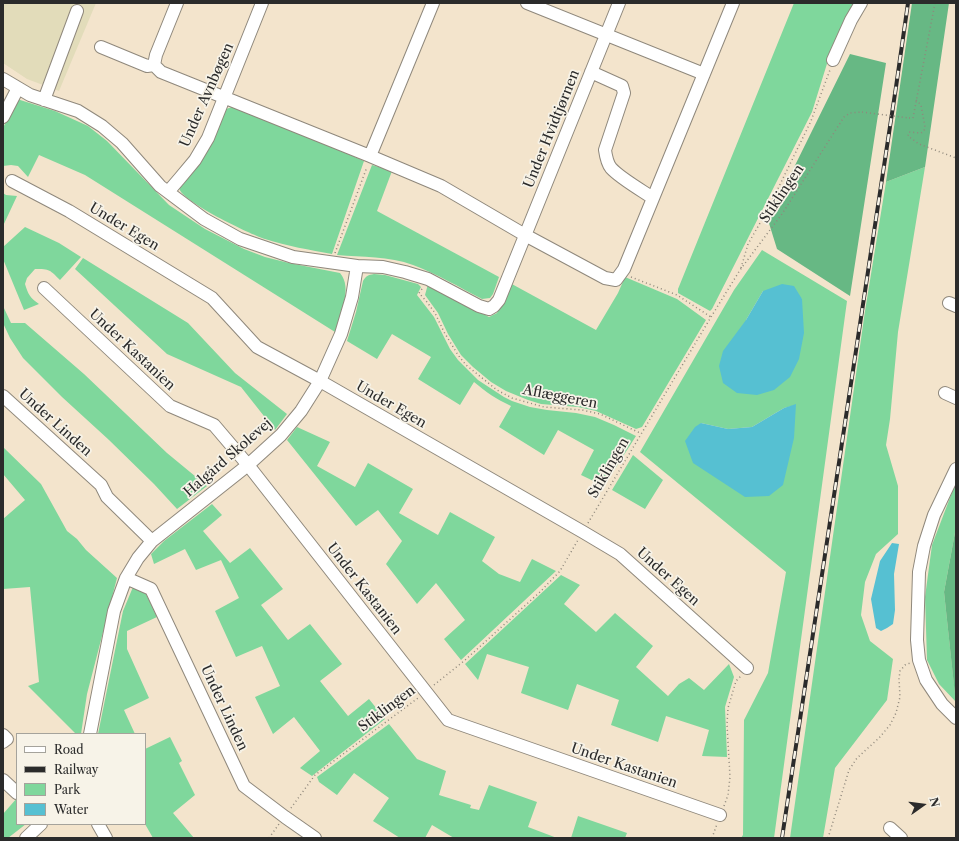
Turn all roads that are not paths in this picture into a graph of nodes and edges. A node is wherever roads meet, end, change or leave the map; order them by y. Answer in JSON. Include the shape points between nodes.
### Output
{"nodes":[{"id":1,"x":177,"y":3,"type":"edge"},
{"id":2,"x":262,"y":3,"type":"edge"},
{"id":3,"x":433,"y":3,"type":"edge"},
{"id":4,"x":527,"y":3,"type":"edge"},
{"id":5,"x":619,"y":3,"type":"edge"},
{"id":6,"x":733,"y":3,"type":"edge"},
{"id":7,"x":861,"y":3,"type":"edge"},
{"id":8,"x":77,"y":11,"type":"dead end"},
{"id":9,"x":606,"y":35,"type":"junction"},
{"id":10,"x":101,"y":47,"type":"dead end"},
{"id":11,"x":833,"y":60,"type":"road end"},
{"id":12,"x":154,"y":65,"type":"junction"},
{"id":13,"x":591,"y":72,"type":"junction"},
{"id":14,"x":704,"y":74,"type":"junction"},
{"id":15,"x":3,"y":80,"type":"edge"},
{"id":16,"x":18,"y":88,"type":"junction"},
{"id":17,"x":224,"y":97,"type":"junction"},
{"id":18,"x":44,"y":100,"type":"junction"},
{"id":19,"x":3,"y":117,"type":"edge"},
{"id":20,"x":370,"y":156,"type":"junction"},
{"id":21,"x":12,"y":181,"type":"dead end"},
{"id":22,"x":168,"y":192,"type":"junction"},
{"id":23,"x":653,"y":198,"type":"junction"},
{"id":24,"x":525,"y":235,"type":"junction"},
{"id":25,"x":357,"y":266,"type":"junction"},
{"id":26,"x":44,"y":288,"type":"dead end"},
{"id":27,"x":320,"y":381,"type":"junction"},
{"id":28,"x":944,"y":393,"type":"dead end"},
{"id":29,"x":3,"y":396,"type":"edge"},
{"id":30,"x":956,"y":398,"type":"edge"},
{"id":31,"x":248,"y":465,"type":"junction"},
{"id":32,"x":956,"y":469,"type":"edge"},
{"id":33,"x":152,"y":541,"type":"junction"},
{"id":34,"x":126,"y":578,"type":"junction"},
{"id":35,"x":747,"y":668,"type":"road end"},
{"id":36,"x":956,"y":718,"type":"edge"},
{"id":37,"x":90,"y":733,"type":"edge"},
{"id":38,"x":3,"y":735,"type":"edge"},
{"id":39,"x":3,"y":742,"type":"edge"},
{"id":40,"x":3,"y":780,"type":"edge"},
{"id":41,"x":16,"y":792,"type":"edge"},
{"id":42,"x":720,"y":815,"type":"road end"},
{"id":43,"x":40,"y":825,"type":"edge"},
{"id":44,"x":99,"y":825,"type":"edge"},
{"id":45,"x":890,"y":828,"type":"dead end"},
{"id":46,"x":26,"y":838,"type":"edge"},
{"id":47,"x":106,"y":838,"type":"edge"},
{"id":48,"x":315,"y":838,"type":"edge"},
{"id":49,"x":901,"y":838,"type":"edge"}],
"edges":[{"from":1,"to":12,"type":"street"},
{"from":2,"to":17,"type":"street","name":"Under Avnbøgen"},
{"from":3,"to":20,"type":"street"},
{"from":4,"to":9,"type":"street"},
{"from":5,"to":9,"type":"street","name":"Under Hvidtjørnen"},
{"from":6,"to":14,"type":"street"},
{"from":7,"to":11,"type":"street"},
{"from":8,"to":18,"type":"street"},
{"from":9,"to":13,"type":"street","name":"Under Hvidtjørnen"},
{"from":9,"to":14,"type":"street"},
{"from":10,"to":12,"type":"street","via":[[147,66]]},
{"from":12,"to":17,"type":"street","via":[[162,72]]},
{"from":13,"to":23,"type":"street","via":[[622,86],[624,93],[605,150],[610,168]]},
{"from":13,"to":24,"type":"street","name":"Under Hvidtjørnen"},
{"from":14,"to":23,"type":"street"},
{"from":15,"to":16,"type":"street"},
{"from":16,"to":18,"type":"street"},
{"from":16,"to":19,"type":"street"},
{"from":17,"to":20,"type":"street"},
{"from":17,"to":22,"type":"street","name":"Under Avnbøgen","via":[[202,149]]},
{"from":18,"to":22,"type":"street","via":[[78,111],[102,126],[122,143]]},
{"from":20,"to":24,"type":"street","via":[[441,186]]},
{"from":21,"to":27,"type":"street","name":"Under Egen","via":[[69,211],[212,298],[258,347]]},
{"from":22,"to":25,"type":"street","via":[[204,219],[240,239],[293,257]]},
{"from":23,"to":24,"type":"street","via":[[624,269],[616,280],[605,278]]},
{"from":24,"to":25,"type":"street","name":"Under Hvidtjørnen","via":[[499,300],[488,309],[428,279],[383,267]]},
{"from":25,"to":27,"type":"street","name":"Halgård Skolevej","via":[[352,297],[341,334]]},
{"from":26,"to":31,"type":"street","name":"Under Kastanien","via":[[170,406],[214,425]]},
{"from":27,"to":31,"type":"street","name":"Halgård Skolevej","via":[[301,411]]},
{"from":27,"to":35,"type":"street","name":"Under Egen","via":[[620,554]]},
{"from":28,"to":30,"type":"street"},
{"from":29,"to":33,"type":"street","name":"Under Linden","via":[[101,485],[107,497]]},
{"from":31,"to":33,"type":"street","name":"Halgård Skolevej"},
{"from":31,"to":42,"type":"street","name":"Under Kastanien","via":[[448,720]]},
{"from":32,"to":36,"type":"street","via":[[934,515],[924,546],[920,572],[917,640],[919,660],[926,680],[942,704]]},
{"from":33,"to":34,"type":"street","name":"Halgård Skolevej"},
{"from":34,"to":37,"type":"street","name":"Halgård Skolevej","via":[[114,611]]},
{"from":34,"to":48,"type":"street","name":"Under Linden","via":[[151,589],[244,786]]},
{"from":38,"to":39,"type":"street","via":[[6,739]]},
{"from":40,"to":41,"type":"street"},
{"from":43,"to":46,"type":"street"},
{"from":44,"to":47,"type":"street"},
{"from":45,"to":49,"type":"street"}]}
